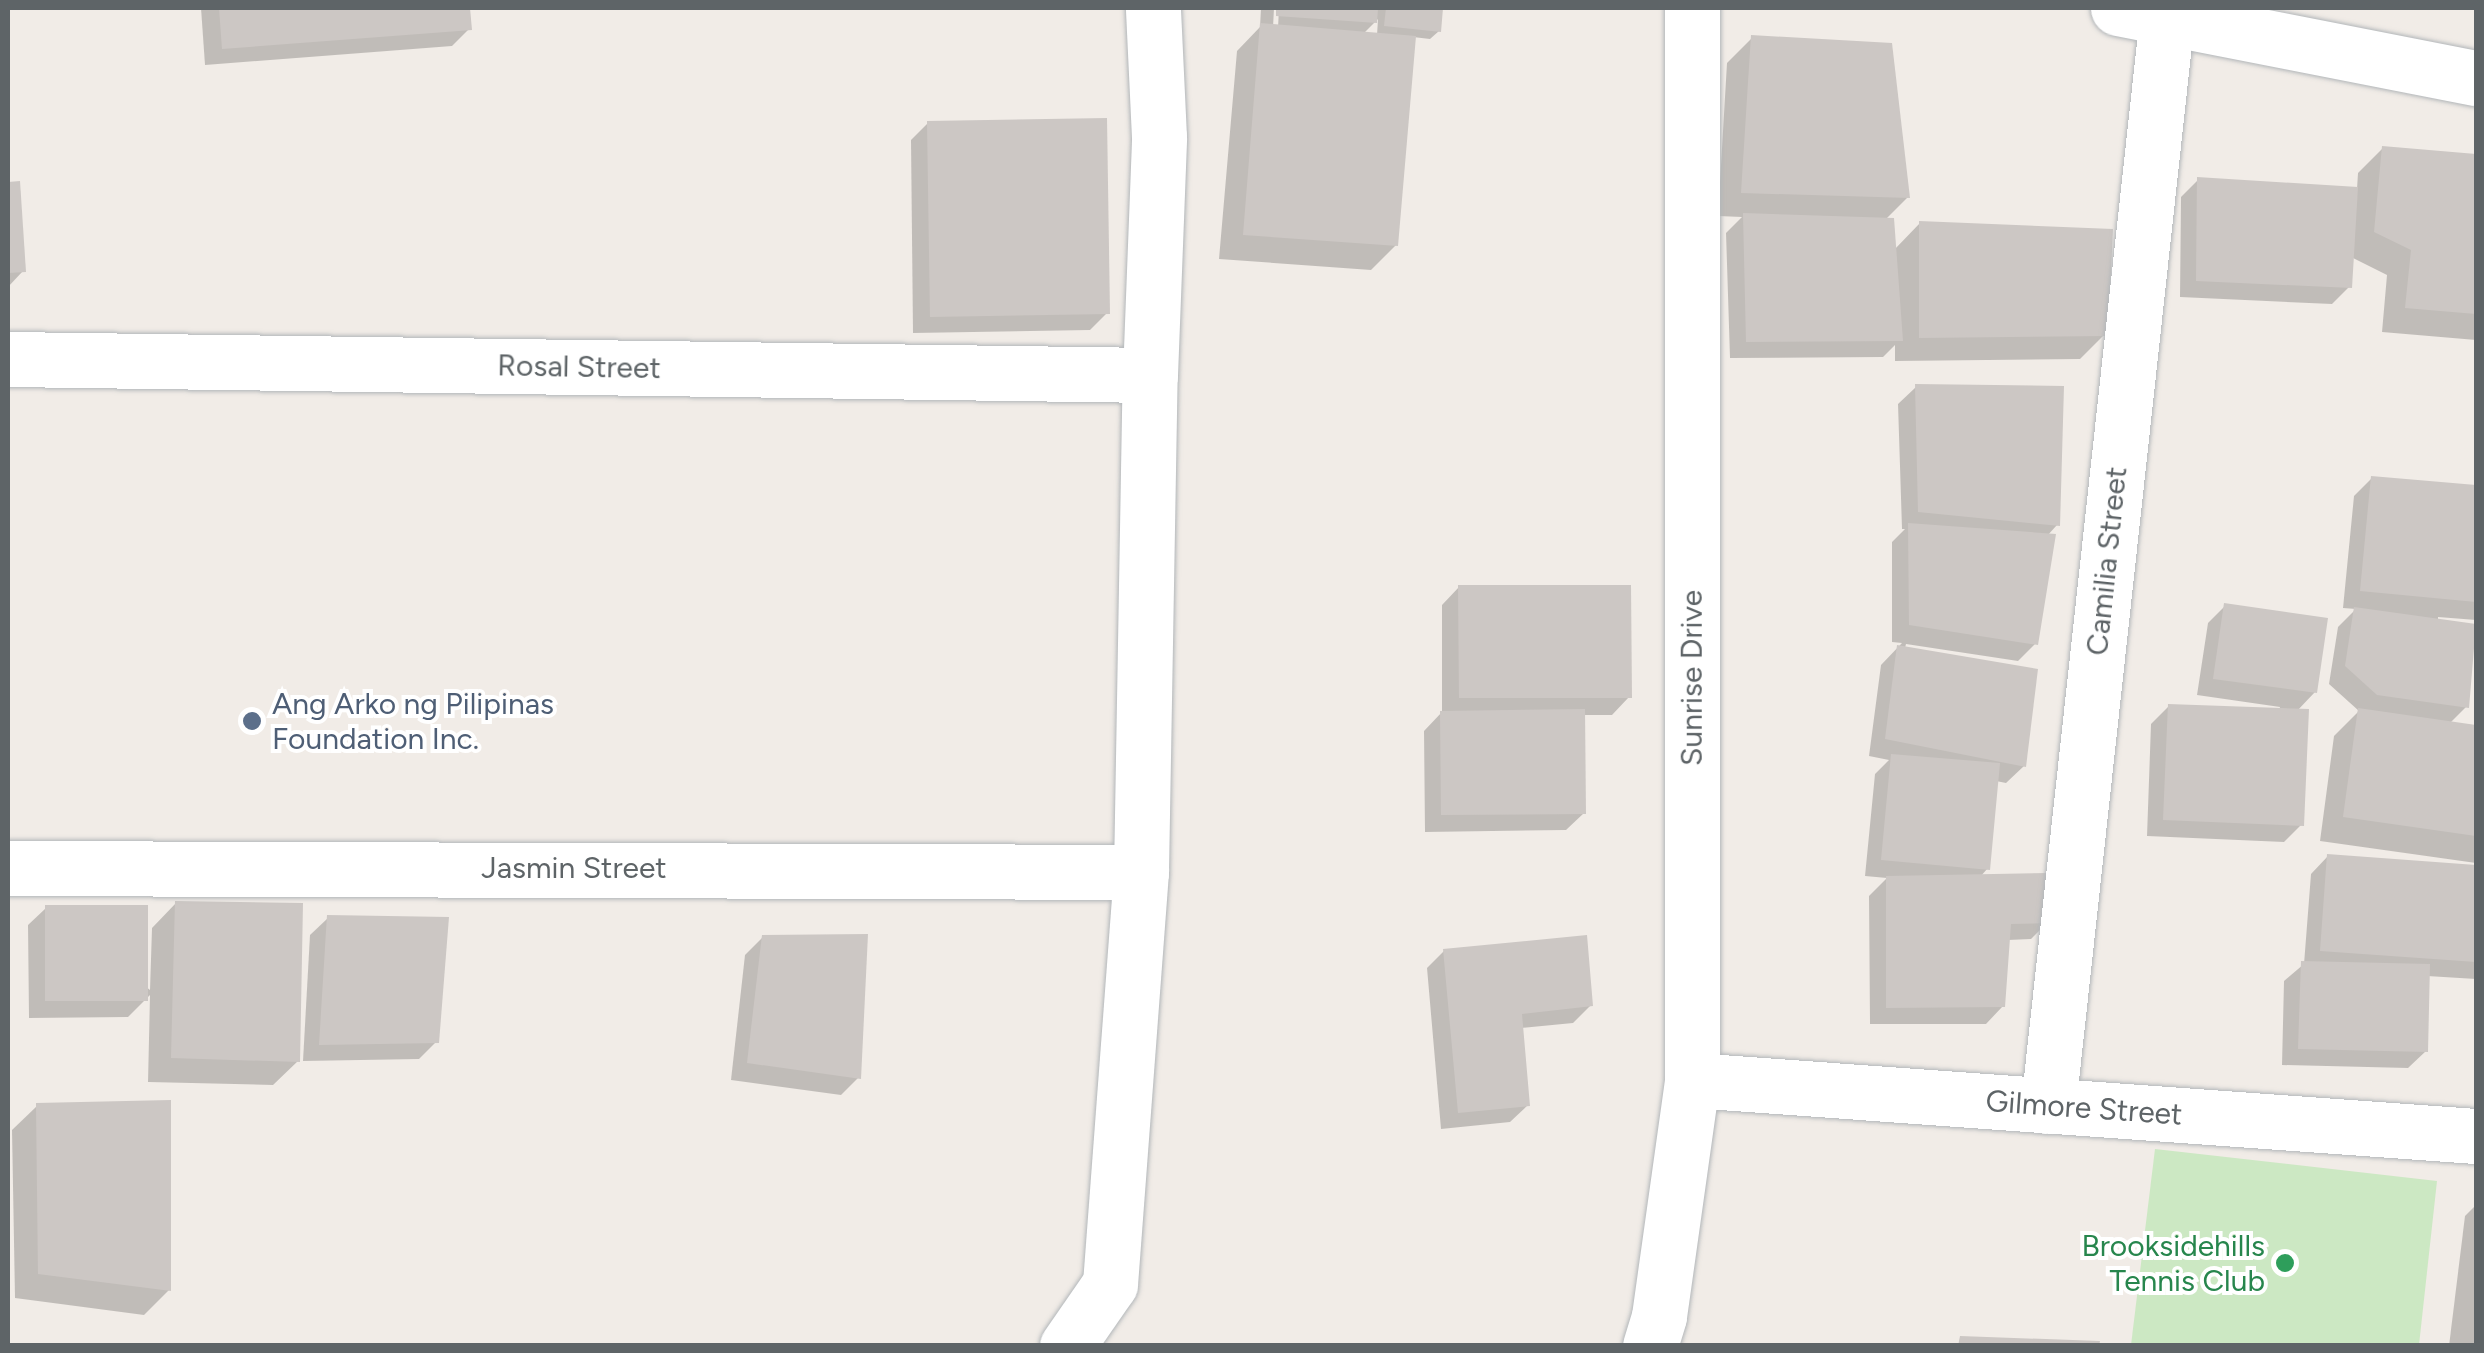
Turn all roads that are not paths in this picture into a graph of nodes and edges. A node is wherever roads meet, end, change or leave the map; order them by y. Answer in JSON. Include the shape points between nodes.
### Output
{"nodes":[{"id":1,"x":1153,"y":8,"type":"edge"},
{"id":2,"x":1692,"y":8,"type":"edge"},
{"id":3,"x":2142,"y":12,"type":"edge"},
{"id":4,"x":2476,"y":78,"type":"edge"},
{"id":5,"x":8,"y":359,"type":"edge"},
{"id":6,"x":1150,"y":375,"type":"junction"},
{"id":7,"x":8,"y":868,"type":"edge"},
{"id":8,"x":1142,"y":872,"type":"junction"},
{"id":9,"x":1692,"y":1080,"type":"junction"},
{"id":10,"x":2048,"y":1106,"type":"junction"},
{"id":11,"x":2476,"y":1136,"type":"edge"},
{"id":12,"x":1067,"y":1346,"type":"edge"},
{"id":13,"x":1650,"y":1346,"type":"edge"}],
"edges":[{"from":1,"to":6,"type":"street","via":[[1159,138]]},
{"from":2,"to":9,"type":"street","name":"Sunrise Drive"},
{"from":3,"to":4,"type":"street"},
{"from":3,"to":10,"type":"street","name":"Camilia Street"},
{"from":5,"to":6,"type":"street","name":"Rosal Street"},
{"from":6,"to":8,"type":"street"},
{"from":7,"to":8,"type":"street","name":"Jasmin Street"},
{"from":8,"to":12,"type":"street","via":[[1110,1284]]},
{"from":9,"to":10,"type":"street","name":"Gilmore Street"},
{"from":9,"to":13,"type":"street","name":"Sunrise Drive"},
{"from":10,"to":11,"type":"street","name":"Gilmore Street"}]}
